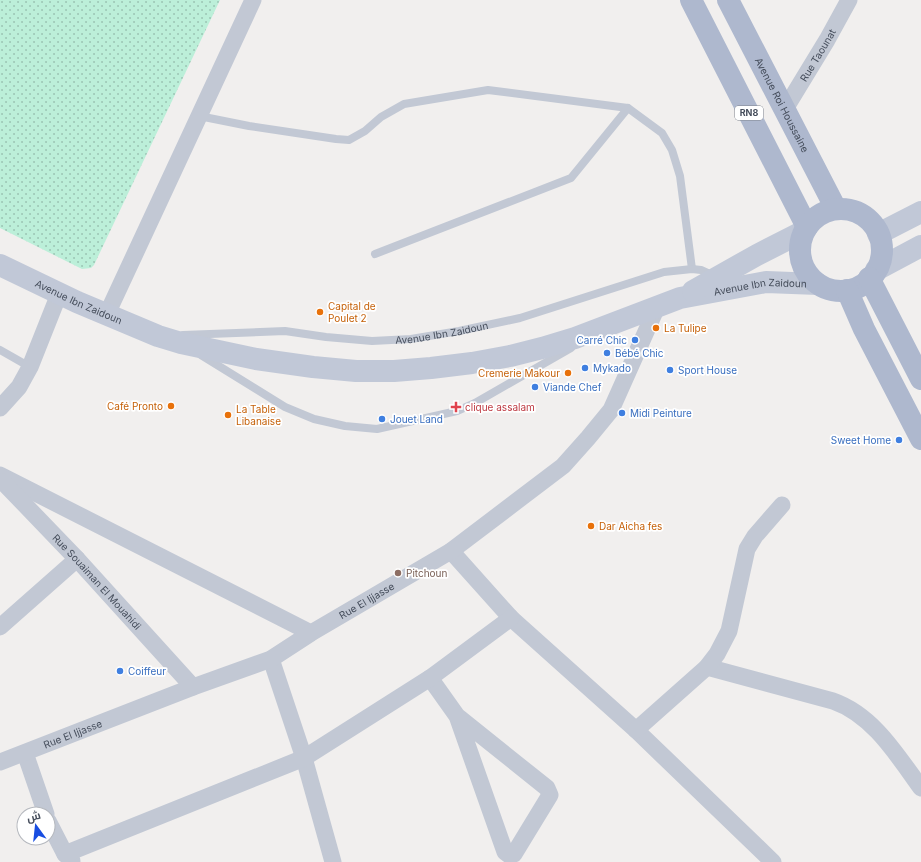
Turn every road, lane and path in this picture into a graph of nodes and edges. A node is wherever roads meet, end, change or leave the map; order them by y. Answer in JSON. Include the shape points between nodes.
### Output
{"nodes":[{"id":1,"x":253,"y":0,"type":"edge"},
{"id":2,"x":691,"y":0,"type":"edge"},
{"id":3,"x":728,"y":0,"type":"edge"},
{"id":4,"x":849,"y":0,"type":"edge"},
{"id":5,"x":628,"y":108,"type":"junction"},
{"id":6,"x":785,"y":109,"type":"junction"},
{"id":7,"x":199,"y":116,"type":"junction"},
{"id":8,"x":836,"y":210,"type":"junction"},
{"id":9,"x":921,"y":212,"type":"edge"},
{"id":10,"x":806,"y":229,"type":"junction"},
{"id":11,"x":878,"y":234,"type":"junction"},
{"id":12,"x":921,"y":246,"type":"edge"},
{"id":13,"x":375,"y":254,"type":"dead end"},
{"id":14,"x":0,"y":265,"type":"edge"},
{"id":15,"x":692,"y":269,"type":"junction"},
{"id":16,"x":873,"y":274,"type":"junction"},
{"id":17,"x":716,"y":277,"type":"junction"},
{"id":18,"x":818,"y":284,"type":"junction"},
{"id":19,"x":847,"y":290,"type":"junction"},
{"id":20,"x":59,"y":294,"type":"junction"},
{"id":21,"x":680,"y":298,"type":"junction"},
{"id":22,"x":657,"y":306,"type":"junction"},
{"id":23,"x":107,"y":314,"type":"junction"},
{"id":24,"x":614,"y":324,"type":"junction"},
{"id":25,"x":158,"y":336,"type":"junction"},
{"id":26,"x":181,"y":343,"type":"junction"},
{"id":27,"x":0,"y":350,"type":"edge"},
{"id":28,"x":30,"y":367,"type":"junction"},
{"id":29,"x":921,"y":379,"type":"edge"},
{"id":30,"x":0,"y":408,"type":"edge"},
{"id":31,"x":921,"y":439,"type":"edge"},
{"id":32,"x":0,"y":475,"type":"edge"},
{"id":33,"x":0,"y":478,"type":"edge"},
{"id":34,"x":782,"y":505,"type":"dead end"},
{"id":35,"x":451,"y":551,"type":"junction"},
{"id":36,"x":77,"y":559,"type":"junction"},
{"id":37,"x":511,"y":618,"type":"junction"},
{"id":38,"x":0,"y":627,"type":"edge"},
{"id":39,"x":311,"y":633,"type":"junction"},
{"id":40,"x":271,"y":659,"type":"junction"},
{"id":41,"x":707,"y":667,"type":"junction"},
{"id":42,"x":430,"y":678,"type":"junction"},
{"id":43,"x":193,"y":687,"type":"junction"},
{"id":44,"x":457,"y":716,"type":"junction"},
{"id":45,"x":636,"y":730,"type":"junction"},
{"id":46,"x":26,"y":753,"type":"junction"},
{"id":47,"x":304,"y":758,"type":"junction"},
{"id":48,"x":1,"y":760,"type":"edge"},
{"id":49,"x":921,"y":788,"type":"edge"},
{"id":50,"x":43,"y":806,"type":"edge"},
{"id":51,"x":56,"y":835,"type":"edge"},
{"id":52,"x":69,"y":858,"type":"edge"},
{"id":53,"x":333,"y":862,"type":"edge"},
{"id":54,"x":773,"y":862,"type":"edge"}],
"edges":[{"from":1,"to":7,"type":"street"},
{"from":2,"to":10,"type":"main road","number":"RN8"},
{"from":3,"to":6,"type":"main road","name":"Avenue Roi Houssaine"},
{"from":4,"to":6,"type":"street","name":"Rue Taounat"},
{"from":5,"to":7,"type":"lane","via":[[488,90],[404,104],[349,140]]},
{"from":5,"to":13,"type":"lane","via":[[571,178]]},
{"from":5,"to":15,"type":"lane","via":[[662,133],[672,150],[680,176]]},
{"from":6,"to":8,"type":"main road","name":"Avenue Roi Houssaine"},
{"from":7,"to":23,"type":"street"},
{"from":8,"to":10,"type":"main road","via":[[819,215]]},
{"from":8,"to":11,"type":"main road","via":[[858,213],[868,220]]},
{"from":9,"to":11,"type":"street"},
{"from":10,"to":17,"type":"street","name":"Avenue Ibn Zaidoun"},
{"from":10,"to":18,"type":"main road","via":[[800,246],[802,263],[810,277]]},
{"from":11,"to":16,"type":"main road","via":[[881,258]]},
{"from":12,"to":16,"type":"street"},
{"from":14,"to":20,"type":"street","name":"Avenue Ibn Zaidoun"},
{"from":15,"to":17,"type":"lane","name":"Avenue Ibn Zaidoun"},
{"from":15,"to":25,"type":"lane","name":"Avenue Ibn Zaidoun","via":[[664,272],[520,318],[459,332],[411,339],[372,341],[285,331]]},
{"from":16,"to":19,"type":"main road","via":[[852,290]]},
{"from":16,"to":29,"type":"main road"},
{"from":17,"to":21,"type":"street","name":"Avenue Ibn Zaidoun"},
{"from":18,"to":19,"type":"main road","via":[[835,290]]},
{"from":18,"to":21,"type":"street","name":"Avenue Ibn Zaidoun","via":[[766,282]]},
{"from":19,"to":31,"type":"main road","via":[[864,329]]},
{"from":20,"to":23,"type":"street","name":"Avenue Ibn Zaidoun"},
{"from":20,"to":28,"type":"street"},
{"from":21,"to":22,"type":"street","name":"Avenue Ibn Zaidoun"},
{"from":22,"to":24,"type":"street","name":"Avenue Ibn Zaidoun"},
{"from":22,"to":35,"type":"street","name":"Rue El Ijjasse","via":[[611,410],[588,438],[563,466]]},
{"from":23,"to":25,"type":"street","name":"Avenue Ibn Zaidoun"},
{"from":24,"to":26,"type":"street","name":"Avenue Ibn Zaidoun","via":[[510,356],[394,371],[313,368]]},
{"from":24,"to":26,"type":"lane","via":[[457,411],[377,429],[345,426],[314,419],[284,407]]},
{"from":25,"to":26,"type":"street","name":"Avenue Ibn Zaidoun"},
{"from":27,"to":28,"type":"lane"},
{"from":28,"to":30,"type":"street","via":[[19,387]]},
{"from":32,"to":39,"type":"street"},
{"from":33,"to":36,"type":"street","name":"Rue Souaiman El Mouahidi"},
{"from":34,"to":41,"type":"street","via":[[755,536],[747,550],[729,631]]},
{"from":35,"to":37,"type":"street"},
{"from":35,"to":39,"type":"street","name":"Rue El Ijjasse"},
{"from":36,"to":38,"type":"street"},
{"from":36,"to":43,"type":"street","name":"Rue Souaiman El Mouahidi"},
{"from":37,"to":42,"type":"street"},
{"from":37,"to":45,"type":"street"},
{"from":39,"to":40,"type":"street","name":"Rue El Ijjasse"},
{"from":40,"to":43,"type":"street","name":"Rue El Ijjasse"},
{"from":40,"to":47,"type":"street"},
{"from":41,"to":45,"type":"street"},
{"from":41,"to":49,"type":"street","via":[[833,701],[850,708],[881,736]]},
{"from":42,"to":44,"type":"street"},
{"from":42,"to":47,"type":"street"},
{"from":43,"to":46,"type":"street","name":"Rue El Ijjasse"},
{"from":44,"to":44,"type":"street","via":[[505,852],[509,855],[514,854],[550,795],[549,790]]},
{"from":45,"to":54,"type":"street"},
{"from":46,"to":48,"type":"street","name":"Rue El Ijjasse"},
{"from":46,"to":50,"type":"street"},
{"from":47,"to":52,"type":"street"},
{"from":47,"to":53,"type":"street"},
{"from":51,"to":52,"type":"street"}]}
